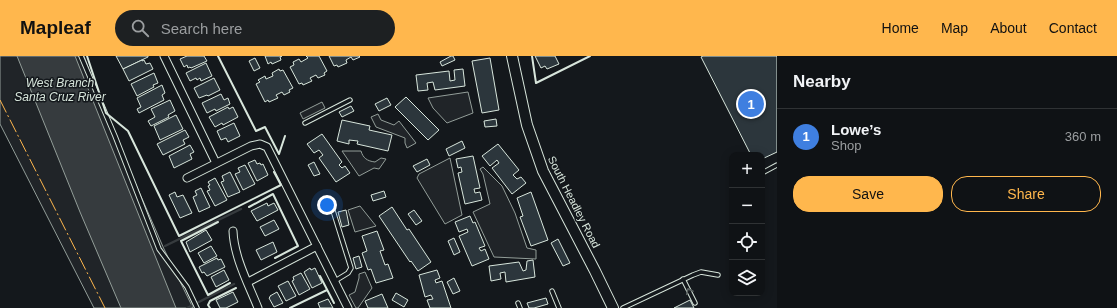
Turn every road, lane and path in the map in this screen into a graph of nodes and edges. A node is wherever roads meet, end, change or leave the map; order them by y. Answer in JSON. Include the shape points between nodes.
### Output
{"nodes":[{"id":1,"x":81,"y":56,"type":"edge"},
{"id":2,"x":164,"y":56,"type":"edge"},
{"id":3,"x":512,"y":56,"type":"edge"},
{"id":4,"x":350,"y":100,"type":"dead end"},
{"id":5,"x":305,"y":123,"type":"dead end"},
{"id":6,"x":216,"y":163,"type":"junction"},
{"id":7,"x":777,"y":165,"type":"edge"},
{"id":8,"x":765,"y":171,"type":"edge"},
{"id":9,"x":187,"y":178,"type":"dead end"},
{"id":10,"x":330,"y":201,"type":"dead end"},
{"id":11,"x":233,"y":231,"type":"dead end"},
{"id":12,"x":317,"y":246,"type":"junction"},
{"id":13,"x":718,"y":275,"type":"dead end"},
{"id":14,"x":683,"y":279,"type":"junction"},
{"id":15,"x":334,"y":281,"type":"junction"},
{"id":16,"x":248,"y":282,"type":"junction"},
{"id":17,"x":552,"y":291,"type":"dead end"},
{"id":18,"x":518,"y":303,"type":"dead end"},
{"id":19,"x":695,"y":303,"type":"dead end"},
{"id":20,"x":197,"y":308,"type":"edge"},
{"id":21,"x":258,"y":308,"type":"edge"},
{"id":22,"x":348,"y":308,"type":"edge"},
{"id":23,"x":520,"y":308,"type":"edge"},
{"id":24,"x":558,"y":308,"type":"edge"},
{"id":25,"x":612,"y":308,"type":"edge"},
{"id":26,"x":623,"y":308,"type":"edge"}],
"edges":[{"from":1,"to":20,"type":"lane","via":[[159,249],[187,287]]},
{"from":2,"to":6,"type":"street"},
{"from":3,"to":25,"type":"street","name":"South Headley Road","via":[[527,125],[543,171]]},
{"from":4,"to":5,"type":"lane"},
{"from":6,"to":9,"type":"street"},
{"from":6,"to":12,"type":"street","via":[[251,146],[260,144],[267,147]]},
{"from":7,"to":8,"type":"lane"},
{"from":10,"to":15,"type":"lane","via":[[351,268],[348,273]]},
{"from":11,"to":16,"type":"street","via":[[237,256]]},
{"from":12,"to":15,"type":"street"},
{"from":12,"to":16,"type":"street"},
{"from":13,"to":14,"type":"lane","via":[[701,272]]},
{"from":19,"to":14,"type":"lane","one_way":true},
{"from":14,"to":26,"type":"lane"},
{"from":15,"to":22,"type":"street"},
{"from":16,"to":21,"type":"street"},
{"from":17,"to":24,"type":"lane"},
{"from":18,"to":23,"type":"lane"}]}
